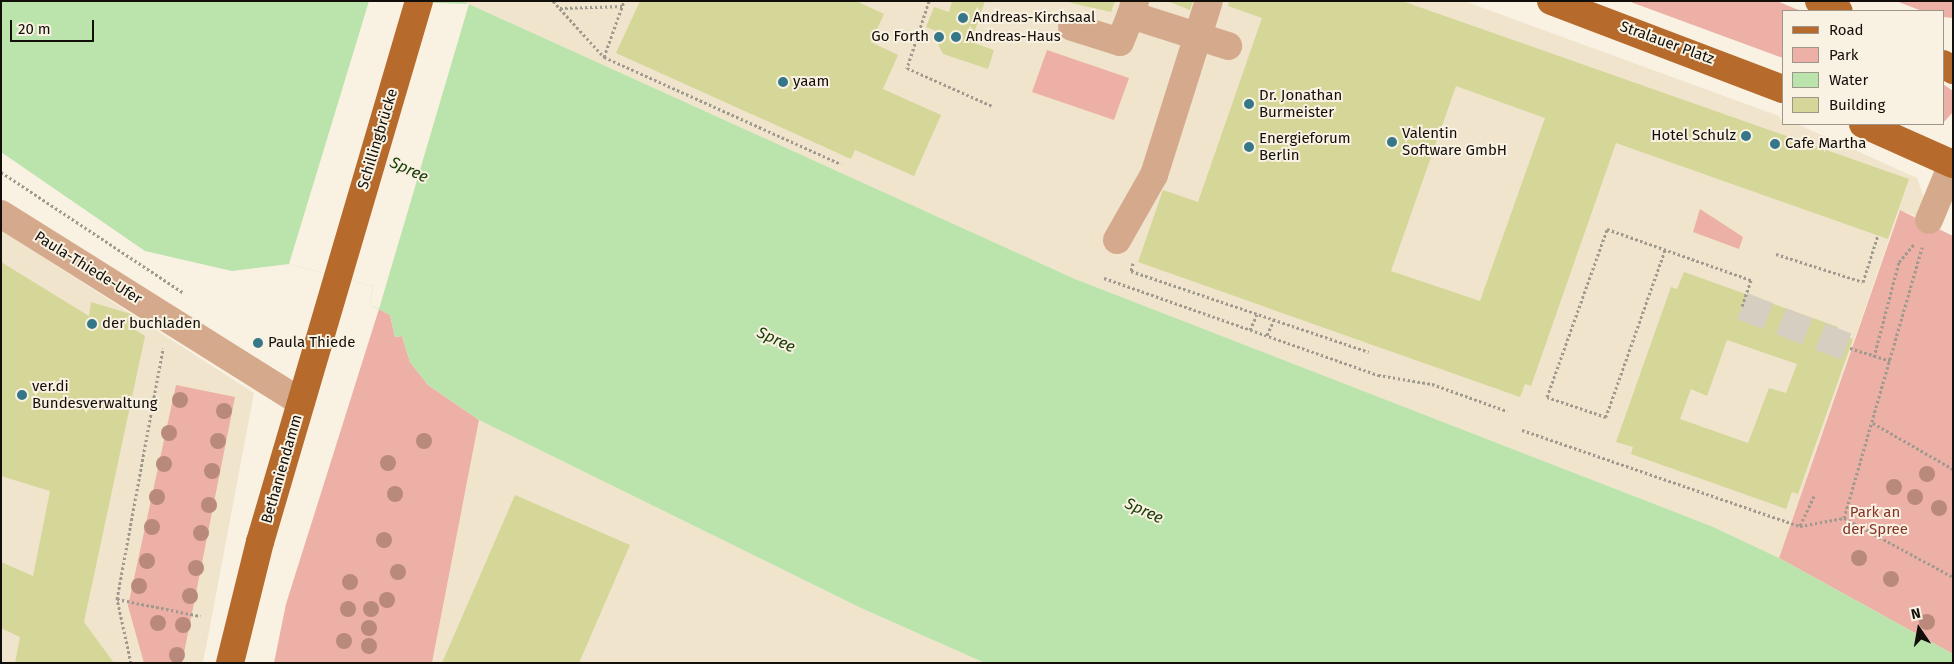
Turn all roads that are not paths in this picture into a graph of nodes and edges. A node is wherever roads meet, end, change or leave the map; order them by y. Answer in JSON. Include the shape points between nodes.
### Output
{"nodes":[{"id":1,"x":419,"y":1,"type":"edge"},
{"id":2,"x":1209,"y":1,"type":"edge"},
{"id":3,"x":1550,"y":1,"type":"edge"},
{"id":4,"x":1819,"y":1,"type":"edge"},
{"id":5,"x":1133,"y":8,"type":"edge"},
{"id":6,"x":1837,"y":10,"type":"edge"},
{"id":7,"x":1072,"y":27,"type":"dead end"},
{"id":8,"x":1198,"y":37,"type":"junction"},
{"id":9,"x":1228,"y":46,"type":"dead end"},
{"id":10,"x":1782,"y":89,"type":"edge"},
{"id":11,"x":1865,"y":125,"type":"edge"},
{"id":12,"x":1953,"y":164,"type":"edge"},
{"id":13,"x":1,"y":214,"type":"edge"},
{"id":14,"x":1928,"y":225,"type":"road end"},
{"id":15,"x":1127,"y":246,"type":"road end"},
{"id":16,"x":337,"y":277,"type":"joint"},
{"id":17,"x":301,"y":402,"type":"junction"},
{"id":18,"x":230,"y":663,"type":"edge"}],
"edges":[{"from":1,"to":16,"type":"main road","name":"Schillingbrücke"},
{"from":2,"to":8,"type":"street"},
{"from":3,"to":10,"type":"main road","name":"Stralauer Platz"},
{"from":4,"to":6,"type":"main road"},
{"from":5,"to":7,"type":"street","via":[[1120,42]]},
{"from":5,"to":8,"type":"street"},
{"from":8,"to":9,"type":"street"},
{"from":8,"to":15,"type":"street","via":[[1154,175]]},
{"from":11,"to":12,"type":"main road"},
{"from":12,"to":14,"type":"street"},
{"from":13,"to":17,"type":"street","name":"Paula-Thiede-Ufer"},
{"from":16,"to":17,"type":"main road","name":"Bethaniendamm"},
{"from":17,"to":18,"type":"main road","name":"Bethaniendamm"}]}
